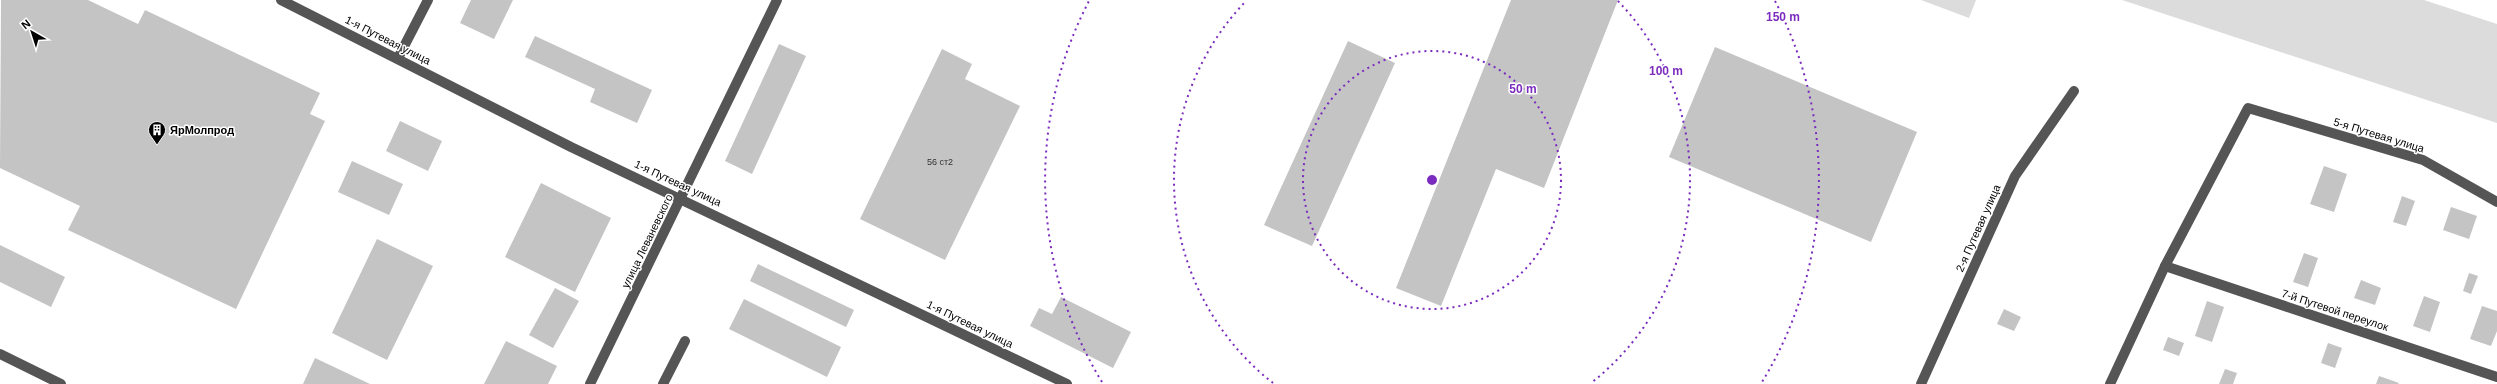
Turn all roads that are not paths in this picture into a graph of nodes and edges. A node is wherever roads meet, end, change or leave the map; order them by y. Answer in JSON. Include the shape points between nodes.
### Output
{"nodes":[{"id":1,"x":281,"y":0,"type":"edge"},
{"id":2,"x":428,"y":0,"type":"edge"},
{"id":3,"x":777,"y":0,"type":"edge"},
{"id":4,"x":398,"y":58,"type":"junction"},
{"id":5,"x":2074,"y":91,"type":"dead end"},
{"id":6,"x":681,"y":198,"type":"junction"},
{"id":7,"x":2497,"y":202,"type":"edge"},
{"id":8,"x":2165,"y":266,"type":"junction"},
{"id":9,"x":685,"y":341,"type":"dead end"},
{"id":10,"x":0,"y":354,"type":"edge"},
{"id":11,"x":2497,"y":377,"type":"edge"},
{"id":12,"x":61,"y":384,"type":"edge"},
{"id":13,"x":590,"y":384,"type":"edge"},
{"id":14,"x":663,"y":384,"type":"edge"},
{"id":15,"x":1067,"y":384,"type":"edge"},
{"id":16,"x":1921,"y":384,"type":"edge"},
{"id":17,"x":2110,"y":384,"type":"edge"}],
"edges":[{"from":1,"to":4,"type":"street","name":"1-я Путевая улица"},
{"from":2,"to":4,"type":"street"},
{"from":3,"to":6,"type":"street","name":"улица Леваневского"},
{"from":4,"to":6,"type":"street","name":"1-я Путевая улица","via":[[571,147]]},
{"from":5,"to":16,"type":"street","name":"2-я Путевая улица","via":[[2015,176]]},
{"from":6,"to":13,"type":"street","name":"улица Леваневского"},
{"from":6,"to":15,"type":"street","name":"1-я Путевая улица"},
{"from":7,"to":8,"type":"street","name":"5-я Путевая улица","via":[[2423,160],[2248,108]]},
{"from":8,"to":11,"type":"street","name":"7-й Путевой переулок"},
{"from":8,"to":17,"type":"street"},
{"from":9,"to":14,"type":"street"},
{"from":10,"to":12,"type":"street"}]}
